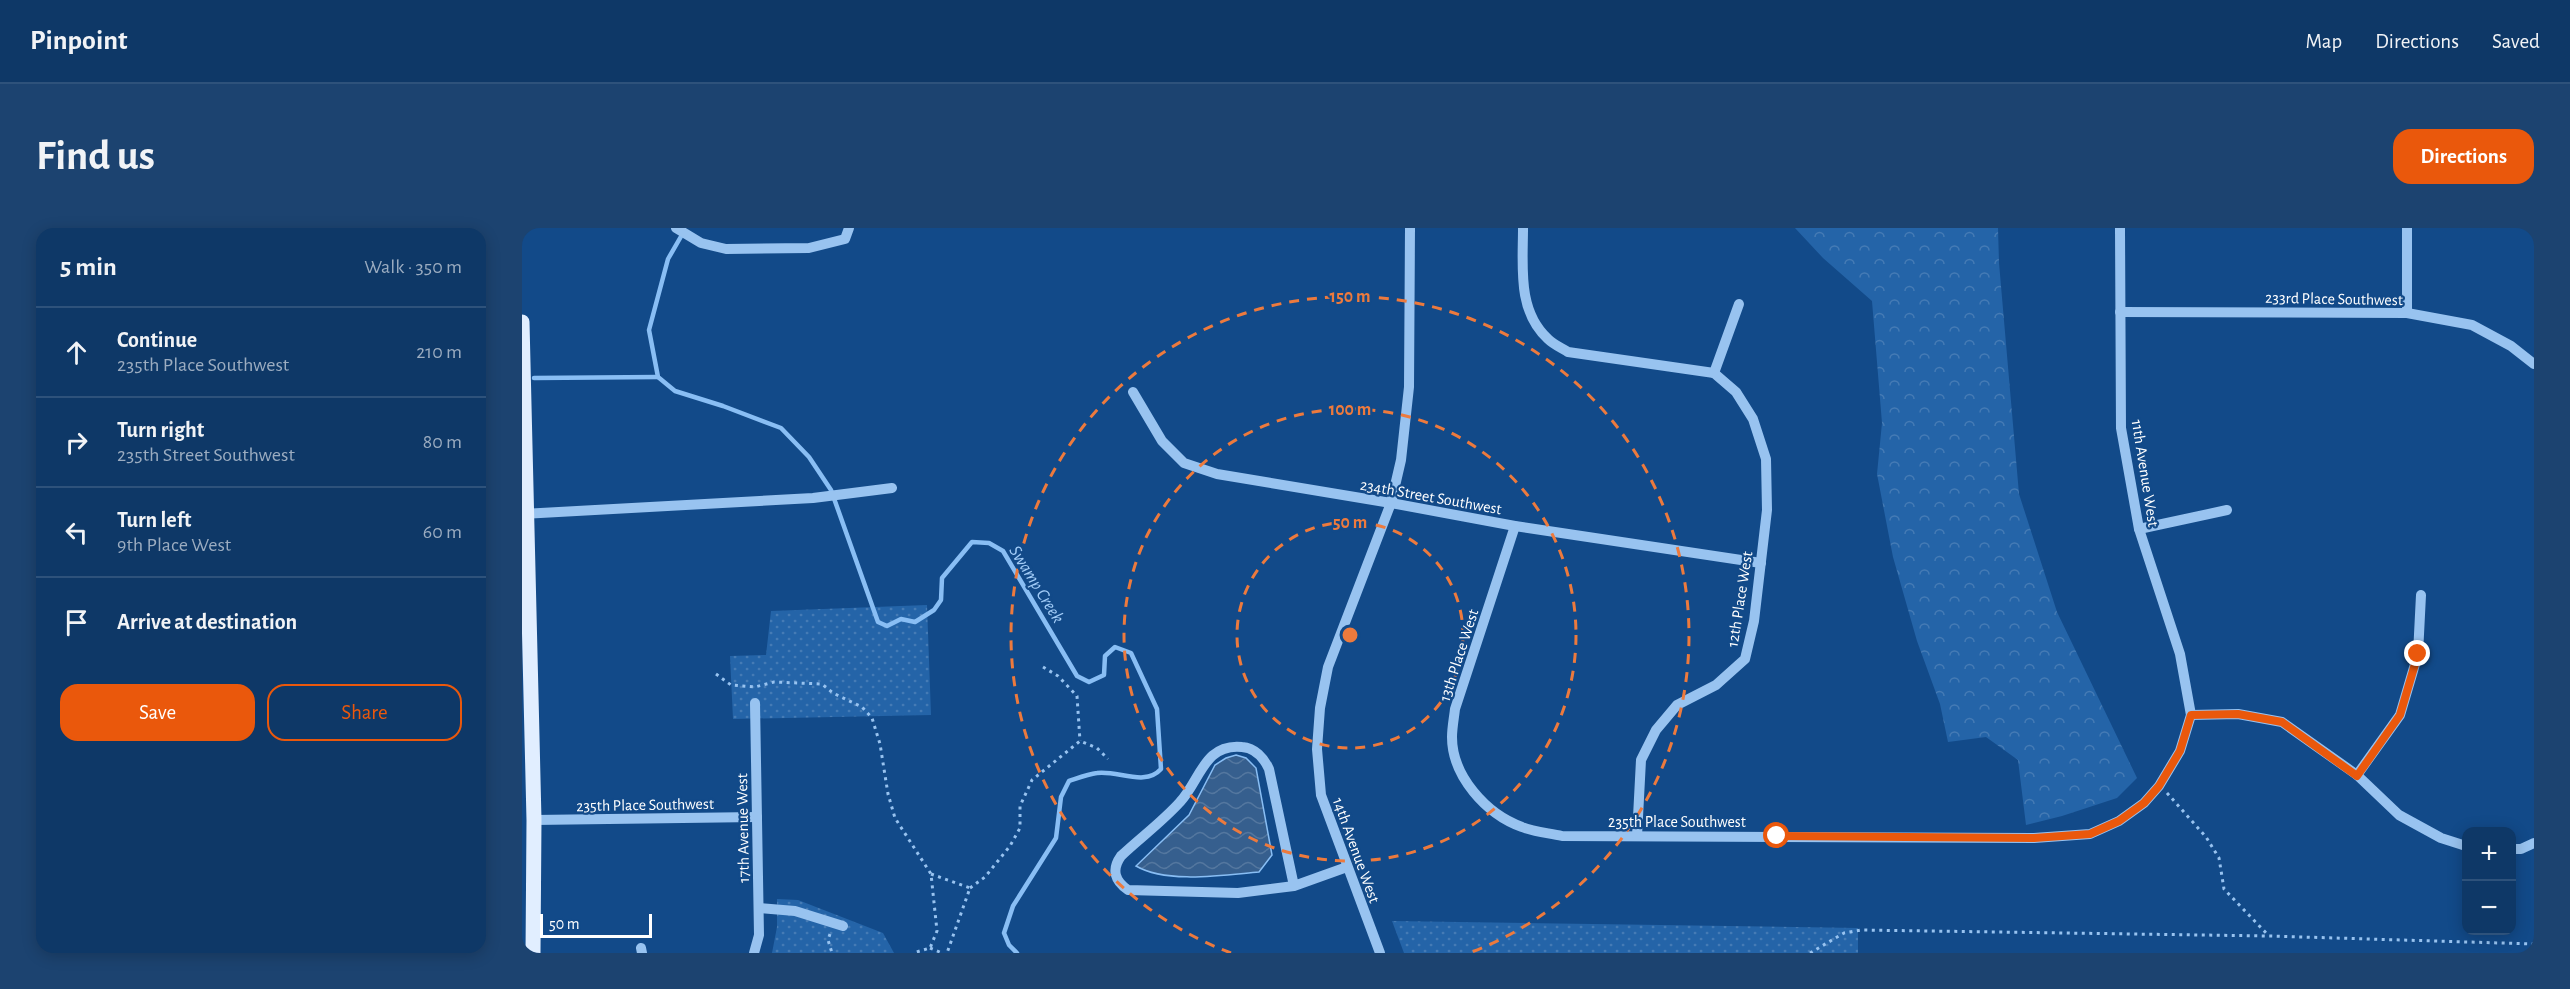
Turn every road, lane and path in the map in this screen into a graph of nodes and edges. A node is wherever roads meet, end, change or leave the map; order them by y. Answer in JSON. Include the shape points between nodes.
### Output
{"nodes":[{"id":1,"x":676,"y":228,"type":"edge"},
{"id":2,"x":849,"y":228,"type":"edge"},
{"id":3,"x":1410,"y":228,"type":"edge"},
{"id":4,"x":1523,"y":228,"type":"edge"},
{"id":5,"x":2120,"y":228,"type":"edge"},
{"id":6,"x":2407,"y":228,"type":"edge"},
{"id":7,"x":1739,"y":304,"type":"dead end"},
{"id":8,"x":2120,"y":312,"type":"junction"},
{"id":9,"x":2407,"y":313,"type":"junction"},
{"id":10,"x":522,"y":322,"type":"edge"},
{"id":11,"x":2534,"y":364,"type":"edge"},
{"id":12,"x":1714,"y":373,"type":"junction"},
{"id":13,"x":1133,"y":392,"type":"dead end"},
{"id":14,"x":892,"y":488,"type":"dead end"},
{"id":15,"x":1391,"y":503,"type":"junction"},
{"id":16,"x":2227,"y":510,"type":"dead end"},
{"id":17,"x":524,"y":514,"type":"edge"},
{"id":18,"x":1515,"y":526,"type":"junction"},
{"id":19,"x":2139,"y":529,"type":"junction"},
{"id":20,"x":1761,"y":563,"type":"junction"},
{"id":21,"x":2421,"y":595,"type":"dead end"},
{"id":22,"x":1043,"y":667,"type":"dead end"},
{"id":23,"x":716,"y":674,"type":"dead end"},
{"id":24,"x":755,"y":703,"type":"dead end"},
{"id":25,"x":2191,"y":715,"type":"junction"},
{"id":26,"x":1080,"y":741,"type":"junction"},
{"id":27,"x":1108,"y":759,"type":"dead end"},
{"id":28,"x":2357,"y":776,"type":"junction"},
{"id":29,"x":2159,"y":786,"type":"junction"},
{"id":30,"x":1472,"y":792,"type":"joint"},
{"id":31,"x":757,"y":817,"type":"junction"},
{"id":32,"x":534,"y":820,"type":"junction"},
{"id":33,"x":1636,"y":836,"type":"junction"},
{"id":34,"x":2534,"y":843,"type":"edge"},
{"id":35,"x":2462,"y":845,"type":"edge"},
{"id":36,"x":2516,"y":849,"type":"edge"},
{"id":37,"x":1347,"y":867,"type":"junction"},
{"id":38,"x":930,"y":874,"type":"junction"},
{"id":39,"x":1294,"y":886,"type":"junction"},
{"id":40,"x":970,"y":888,"type":"junction"},
{"id":41,"x":759,"y":908,"type":"junction"},
{"id":42,"x":838,"y":925,"type":"joint"},
{"id":43,"x":2269,"y":936,"type":"junction"},
{"id":44,"x":2534,"y":944,"type":"edge"},
{"id":45,"x":930,"y":948,"type":"junction"},
{"id":46,"x":533,"y":953,"type":"edge"},
{"id":47,"x":754,"y":953,"type":"edge"},
{"id":48,"x":832,"y":953,"type":"edge"},
{"id":49,"x":913,"y":953,"type":"edge"},
{"id":50,"x":942,"y":953,"type":"edge"},
{"id":51,"x":946,"y":953,"type":"edge"},
{"id":52,"x":1380,"y":953,"type":"edge"},
{"id":53,"x":1810,"y":953,"type":"edge"}],
"edges":[{"from":1,"to":2,"type":"street","via":[[701,243],[726,249],[809,248],[845,238]]},
{"from":3,"to":15,"type":"street","name":"14th Avenue West","via":[[1409,387],[1401,460]]},
{"from":4,"to":12,"type":"street","via":[[1523,286],[1530,316],[1548,339],[1568,352]]},
{"from":5,"to":8,"type":"street","name":"11th Avenue West"},
{"from":6,"to":9,"type":"street"},
{"from":7,"to":12,"type":"street"},
{"from":8,"to":9,"type":"street","name":"233rd Place Southwest"},
{"from":8,"to":19,"type":"street","name":"11th Avenue West","via":[[2121,428]]},
{"from":9,"to":11,"type":"street","name":"233rd Place Southwest","via":[[2472,325]]},
{"from":10,"to":17,"type":"main road"},
{"from":12,"to":20,"type":"street","name":"12th Place West","via":[[1736,392],[1753,419],[1766,459],[1767,510]]},
{"from":13,"to":15,"type":"street","name":"234th Street Southwest","via":[[1162,441],[1184,463],[1217,474]]},
{"from":14,"to":17,"type":"street","via":[[813,498]]},
{"from":15,"to":18,"type":"street","name":"234th Street Southwest"},
{"from":15,"to":37,"type":"street","name":"14th Avenue West","via":[[1328,667],[1320,708],[1317,748],[1321,795]]},
{"from":16,"to":19,"type":"street"},
{"from":17,"to":32,"type":"main road"},
{"from":18,"to":20,"type":"street","name":"234th Street Southwest"},
{"from":18,"to":30,"type":"street","name":"13th Place West","via":[[1455,709],[1452,738]]},
{"from":19,"to":25,"type":"street","name":"11th Avenue West","via":[[2180,654]]},
{"from":20,"to":33,"type":"street","name":"12th Place West","via":[[1745,659],[1716,685],[1677,705],[1656,730],[1641,760]]},
{"from":21,"to":28,"type":"street","via":[[2418,654],[2400,715]]},
{"from":22,"to":26,"type":"path","via":[[1077,696]]},
{"from":23,"to":38,"type":"path","via":[[731,685],[822,684],[862,707],[872,718],[880,744],[895,818]]},
{"from":24,"to":31,"type":"street","name":"17th Avenue West"},
{"from":25,"to":28,"type":"street","via":[[2238,714],[2282,722]]},
{"from":25,"to":29,"type":"street","name":"235th Place Southwest","via":[[2180,751]]},
{"from":26,"to":27,"type":"path","via":[[1097,748]]},
{"from":26,"to":40,"type":"path","via":[[1032,780],[1020,806],[1020,828],[1010,846],[985,877]]},
{"from":28,"to":35,"type":"street","via":[[2398,815],[2440,838]]},
{"from":29,"to":33,"type":"street","name":"235th Place Southwest","via":[[2119,821],[2090,834],[2034,838]]},
{"from":29,"to":43,"type":"path","via":[[2211,844],[2219,858],[2224,889]]},
{"from":30,"to":33,"type":"street","name":"235th Place Southwest","via":[[1521,827],[1562,836]]},
{"from":31,"to":32,"type":"street","name":"235th Place Southwest"},
{"from":31,"to":41,"type":"street","name":"17th Avenue West"},
{"from":32,"to":46,"type":"main road"},
{"from":34,"to":36,"type":"street"},
{"from":37,"to":39,"type":"street"},
{"from":37,"to":52,"type":"street","name":"14th Avenue West"},
{"from":38,"to":40,"type":"path"},
{"from":38,"to":45,"type":"path","via":[[937,932]]},
{"from":39,"to":39,"type":"street","via":[[1238,893],[1128,890],[1115,875],[1115,864],[1182,801],[1206,761],[1217,751],[1244,747],[1256,752],[1269,769]]},
{"from":40,"to":51,"type":"path"},
{"from":41,"to":42,"type":"street","via":[[795,911]]},
{"from":41,"to":47,"type":"street","name":"17th Avenue West"},
{"from":42,"to":48,"type":"path","via":[[828,940]]},
{"from":43,"to":44,"type":"path"},
{"from":43,"to":53,"type":"path","via":[[1861,930],[1844,933]]},
{"from":45,"to":49,"type":"path"},
{"from":45,"to":50,"type":"path"}]}
